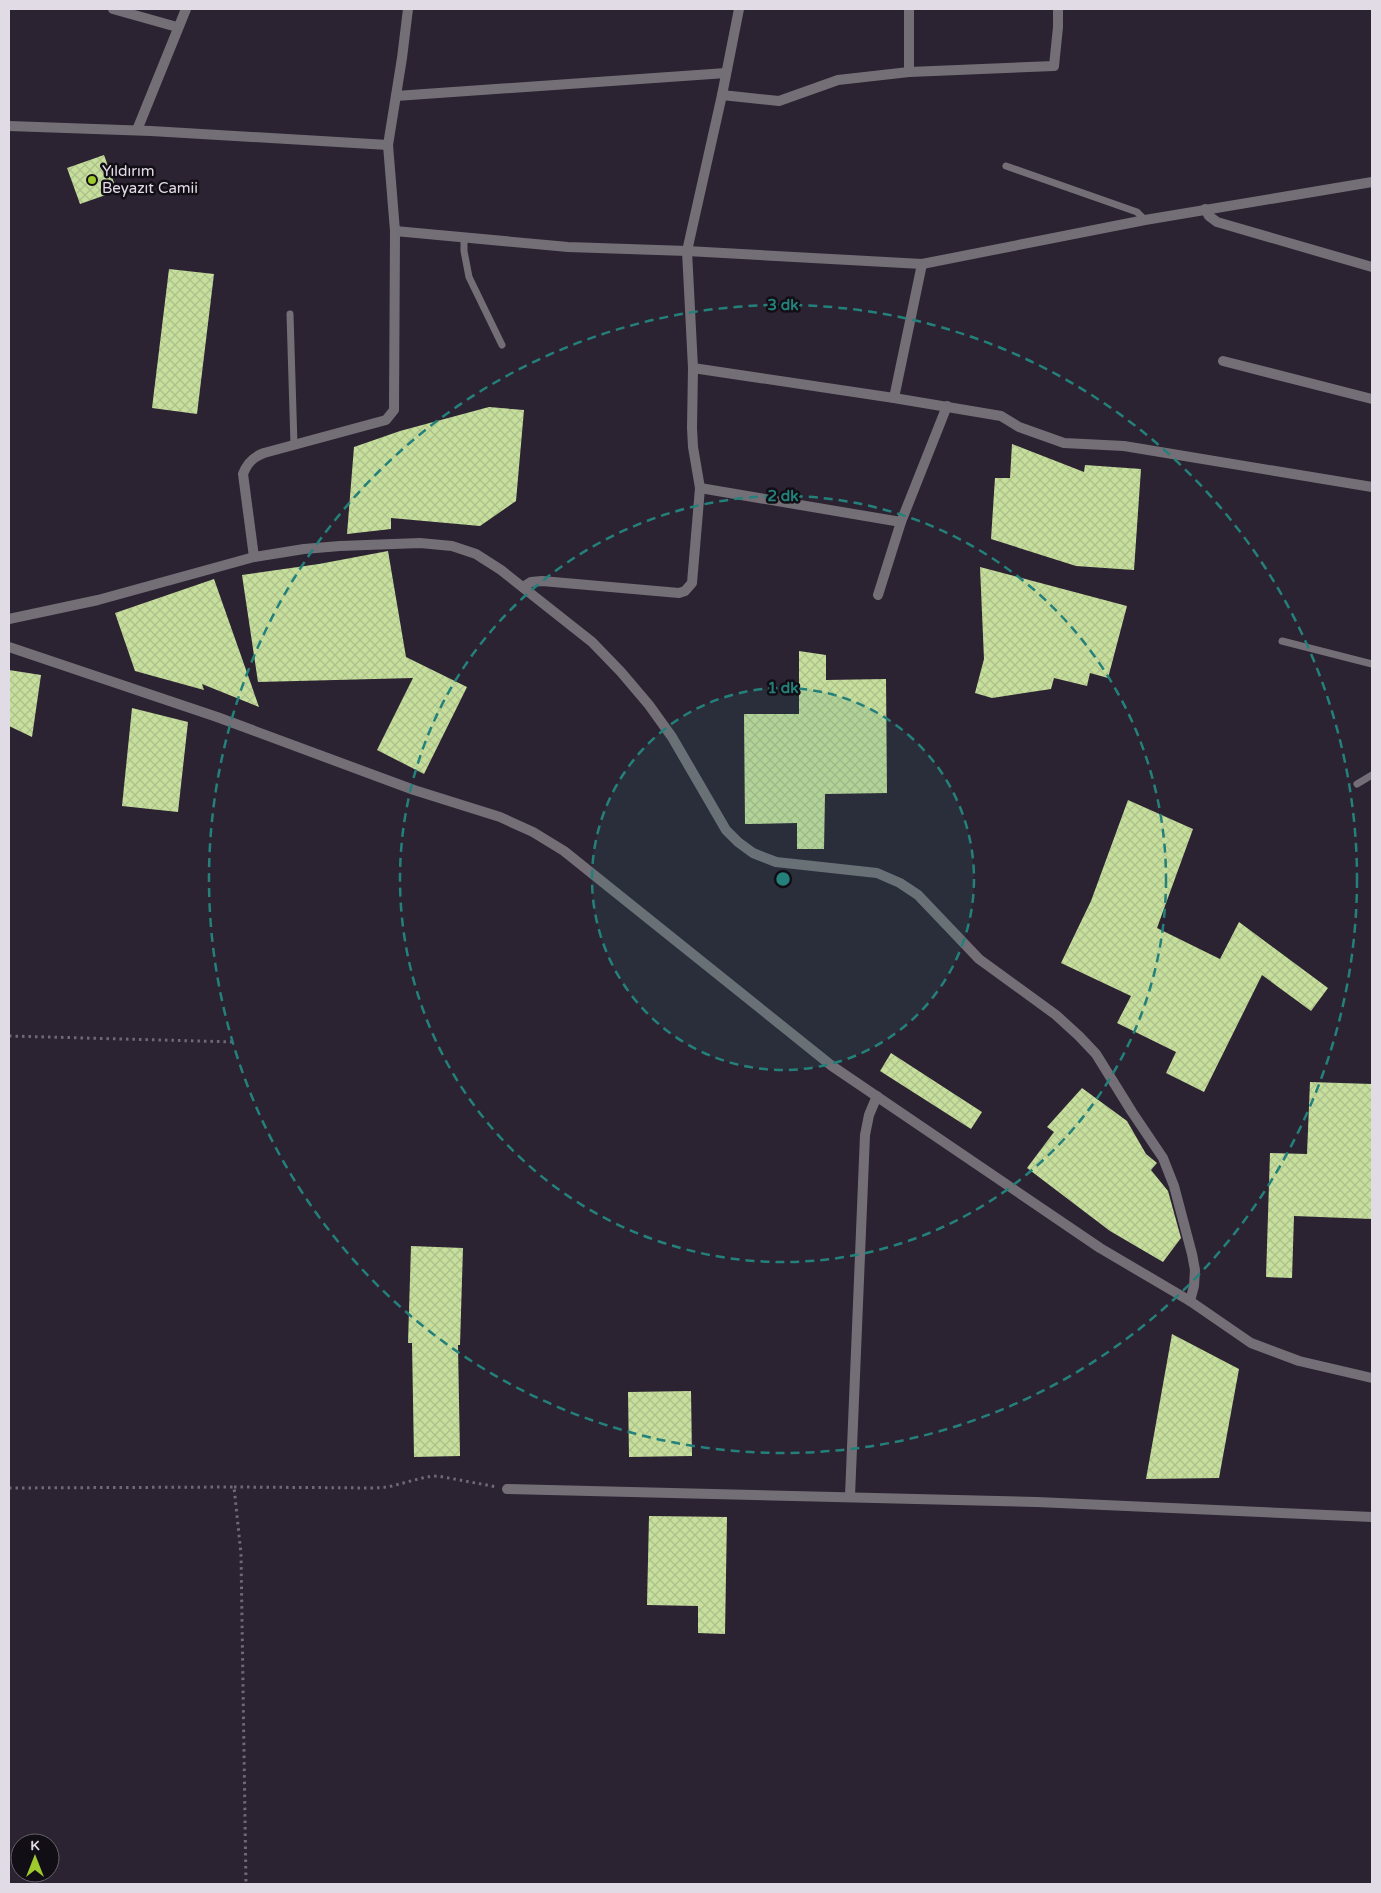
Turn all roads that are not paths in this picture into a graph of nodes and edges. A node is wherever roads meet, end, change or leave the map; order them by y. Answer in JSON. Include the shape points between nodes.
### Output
{"nodes":[{"id":1,"x":113,"y":9,"type":"edge"},
{"id":2,"x":186,"y":9,"type":"edge"},
{"id":3,"x":408,"y":9,"type":"edge"},
{"id":4,"x":739,"y":9,"type":"edge"},
{"id":5,"x":908,"y":9,"type":"edge"},
{"id":6,"x":1058,"y":9,"type":"edge"},
{"id":7,"x":177,"y":27,"type":"junction"},
{"id":8,"x":909,"y":72,"type":"junction"},
{"id":9,"x":726,"y":73,"type":"junction"},
{"id":10,"x":722,"y":95,"type":"junction"},
{"id":11,"x":396,"y":96,"type":"junction"},
{"id":12,"x":9,"y":126,"type":"edge"},
{"id":13,"x":137,"y":130,"type":"junction"},
{"id":14,"x":388,"y":145,"type":"junction"},
{"id":15,"x":1006,"y":166,"type":"dead end"},
{"id":16,"x":1372,"y":182,"type":"edge"},
{"id":17,"x":1205,"y":209,"type":"junction"},
{"id":18,"x":1145,"y":220,"type":"junction"},
{"id":19,"x":395,"y":231,"type":"junction"},
{"id":20,"x":464,"y":238,"type":"junction"},
{"id":21,"x":687,"y":251,"type":"junction"},
{"id":22,"x":922,"y":264,"type":"junction"},
{"id":23,"x":1372,"y":267,"type":"edge"},
{"id":24,"x":290,"y":314,"type":"dead end"},
{"id":25,"x":502,"y":345,"type":"dead end"},
{"id":26,"x":1224,"y":361,"type":"dead end"},
{"id":27,"x":693,"y":368,"type":"junction"},
{"id":28,"x":894,"y":398,"type":"junction"},
{"id":29,"x":1372,"y":399,"type":"edge"},
{"id":30,"x":947,"y":406,"type":"junction"},
{"id":31,"x":294,"y":445,"type":"junction"},
{"id":32,"x":1372,"y":487,"type":"edge"},
{"id":33,"x":700,"y":488,"type":"junction"},
{"id":34,"x":901,"y":522,"type":"junction"},
{"id":35,"x":254,"y":557,"type":"junction"},
{"id":36,"x":523,"y":587,"type":"junction"},
{"id":37,"x":878,"y":595,"type":"dead end"},
{"id":38,"x":9,"y":619,"type":"edge"},
{"id":39,"x":1282,"y":641,"type":"dead end"},
{"id":40,"x":9,"y":647,"type":"edge"},
{"id":41,"x":1372,"y":664,"type":"edge"},
{"id":42,"x":1372,"y":775,"type":"edge"},
{"id":43,"x":1358,"y":784,"type":"dead end"},
{"id":44,"x":877,"y":1096,"type":"junction"},
{"id":45,"x":1190,"y":1301,"type":"junction"},
{"id":46,"x":1372,"y":1378,"type":"edge"},
{"id":47,"x":507,"y":1489,"type":"road end"},
{"id":48,"x":850,"y":1496,"type":"junction"},
{"id":49,"x":1372,"y":1517,"type":"edge"}],
"edges":[{"from":1,"to":7,"type":"street"},
{"from":2,"to":7,"type":"street"},
{"from":3,"to":11,"type":"street"},
{"from":4,"to":9,"type":"street"},
{"from":5,"to":8,"type":"street"},
{"from":6,"to":8,"type":"street","via":[[1054,66]]},
{"from":7,"to":13,"type":"street"},
{"from":8,"to":10,"type":"street","via":[[838,80],[779,101]]},
{"from":9,"to":10,"type":"street"},
{"from":9,"to":11,"type":"street"},
{"from":10,"to":21,"type":"street"},
{"from":11,"to":14,"type":"street"},
{"from":12,"to":13,"type":"street"},
{"from":13,"to":14,"type":"street"},
{"from":14,"to":19,"type":"street"},
{"from":15,"to":18,"type":"lane","via":[[1136,212]]},
{"from":16,"to":17,"type":"street"},
{"from":17,"to":18,"type":"street"},
{"from":17,"to":23,"type":"street","via":[[1208,216],[1217,222]]},
{"from":18,"to":22,"type":"street"},
{"from":19,"to":20,"type":"street"},
{"from":19,"to":31,"type":"street","via":[[394,404],[391,415],[386,420]]},
{"from":20,"to":21,"type":"street","via":[[568,248]]},
{"from":20,"to":25,"type":"lane","via":[[469,278]]},
{"from":21,"to":22,"type":"street"},
{"from":21,"to":27,"type":"street"},
{"from":22,"to":28,"type":"street"},
{"from":24,"to":31,"type":"lane"},
{"from":26,"to":29,"type":"street"},
{"from":27,"to":28,"type":"street"},
{"from":27,"to":33,"type":"street","via":[[692,437]]},
{"from":28,"to":30,"type":"street"},
{"from":30,"to":32,"type":"street","via":[[1001,416],[1019,427],[1064,442],[1124,446]]},
{"from":30,"to":34,"type":"street"},
{"from":31,"to":35,"type":"street","via":[[258,455],[248,463],[243,474]]},
{"from":33,"to":34,"type":"street"},
{"from":33,"to":36,"type":"street","via":[[694,578],[685,591],[672,593],[542,581]]},
{"from":34,"to":37,"type":"street"},
{"from":35,"to":36,"type":"street","via":[[340,546],[420,543],[452,546],[476,554]]},
{"from":35,"to":38,"type":"street","via":[[98,600]]},
{"from":36,"to":45,"type":"street","via":[[592,642],[632,685],[672,737],[726,830],[738,842],[753,853],[776,862],[876,873],[900,883],[918,895],[979,959],[1056,1015],[1090,1048],[1163,1158],[1192,1254],[1195,1270]]},
{"from":39,"to":41,"type":"lane"},
{"from":40,"to":44,"type":"street","via":[[217,717],[534,832],[564,851],[825,1060]]},
{"from":42,"to":43,"type":"lane"},
{"from":44,"to":45,"type":"street","via":[[1100,1248]]},
{"from":44,"to":48,"type":"street","via":[[869,1115],[866,1135]]},
{"from":45,"to":46,"type":"street","via":[[1250,1343],[1299,1361]]},
{"from":47,"to":48,"type":"street"},
{"from":48,"to":49,"type":"street"}]}
